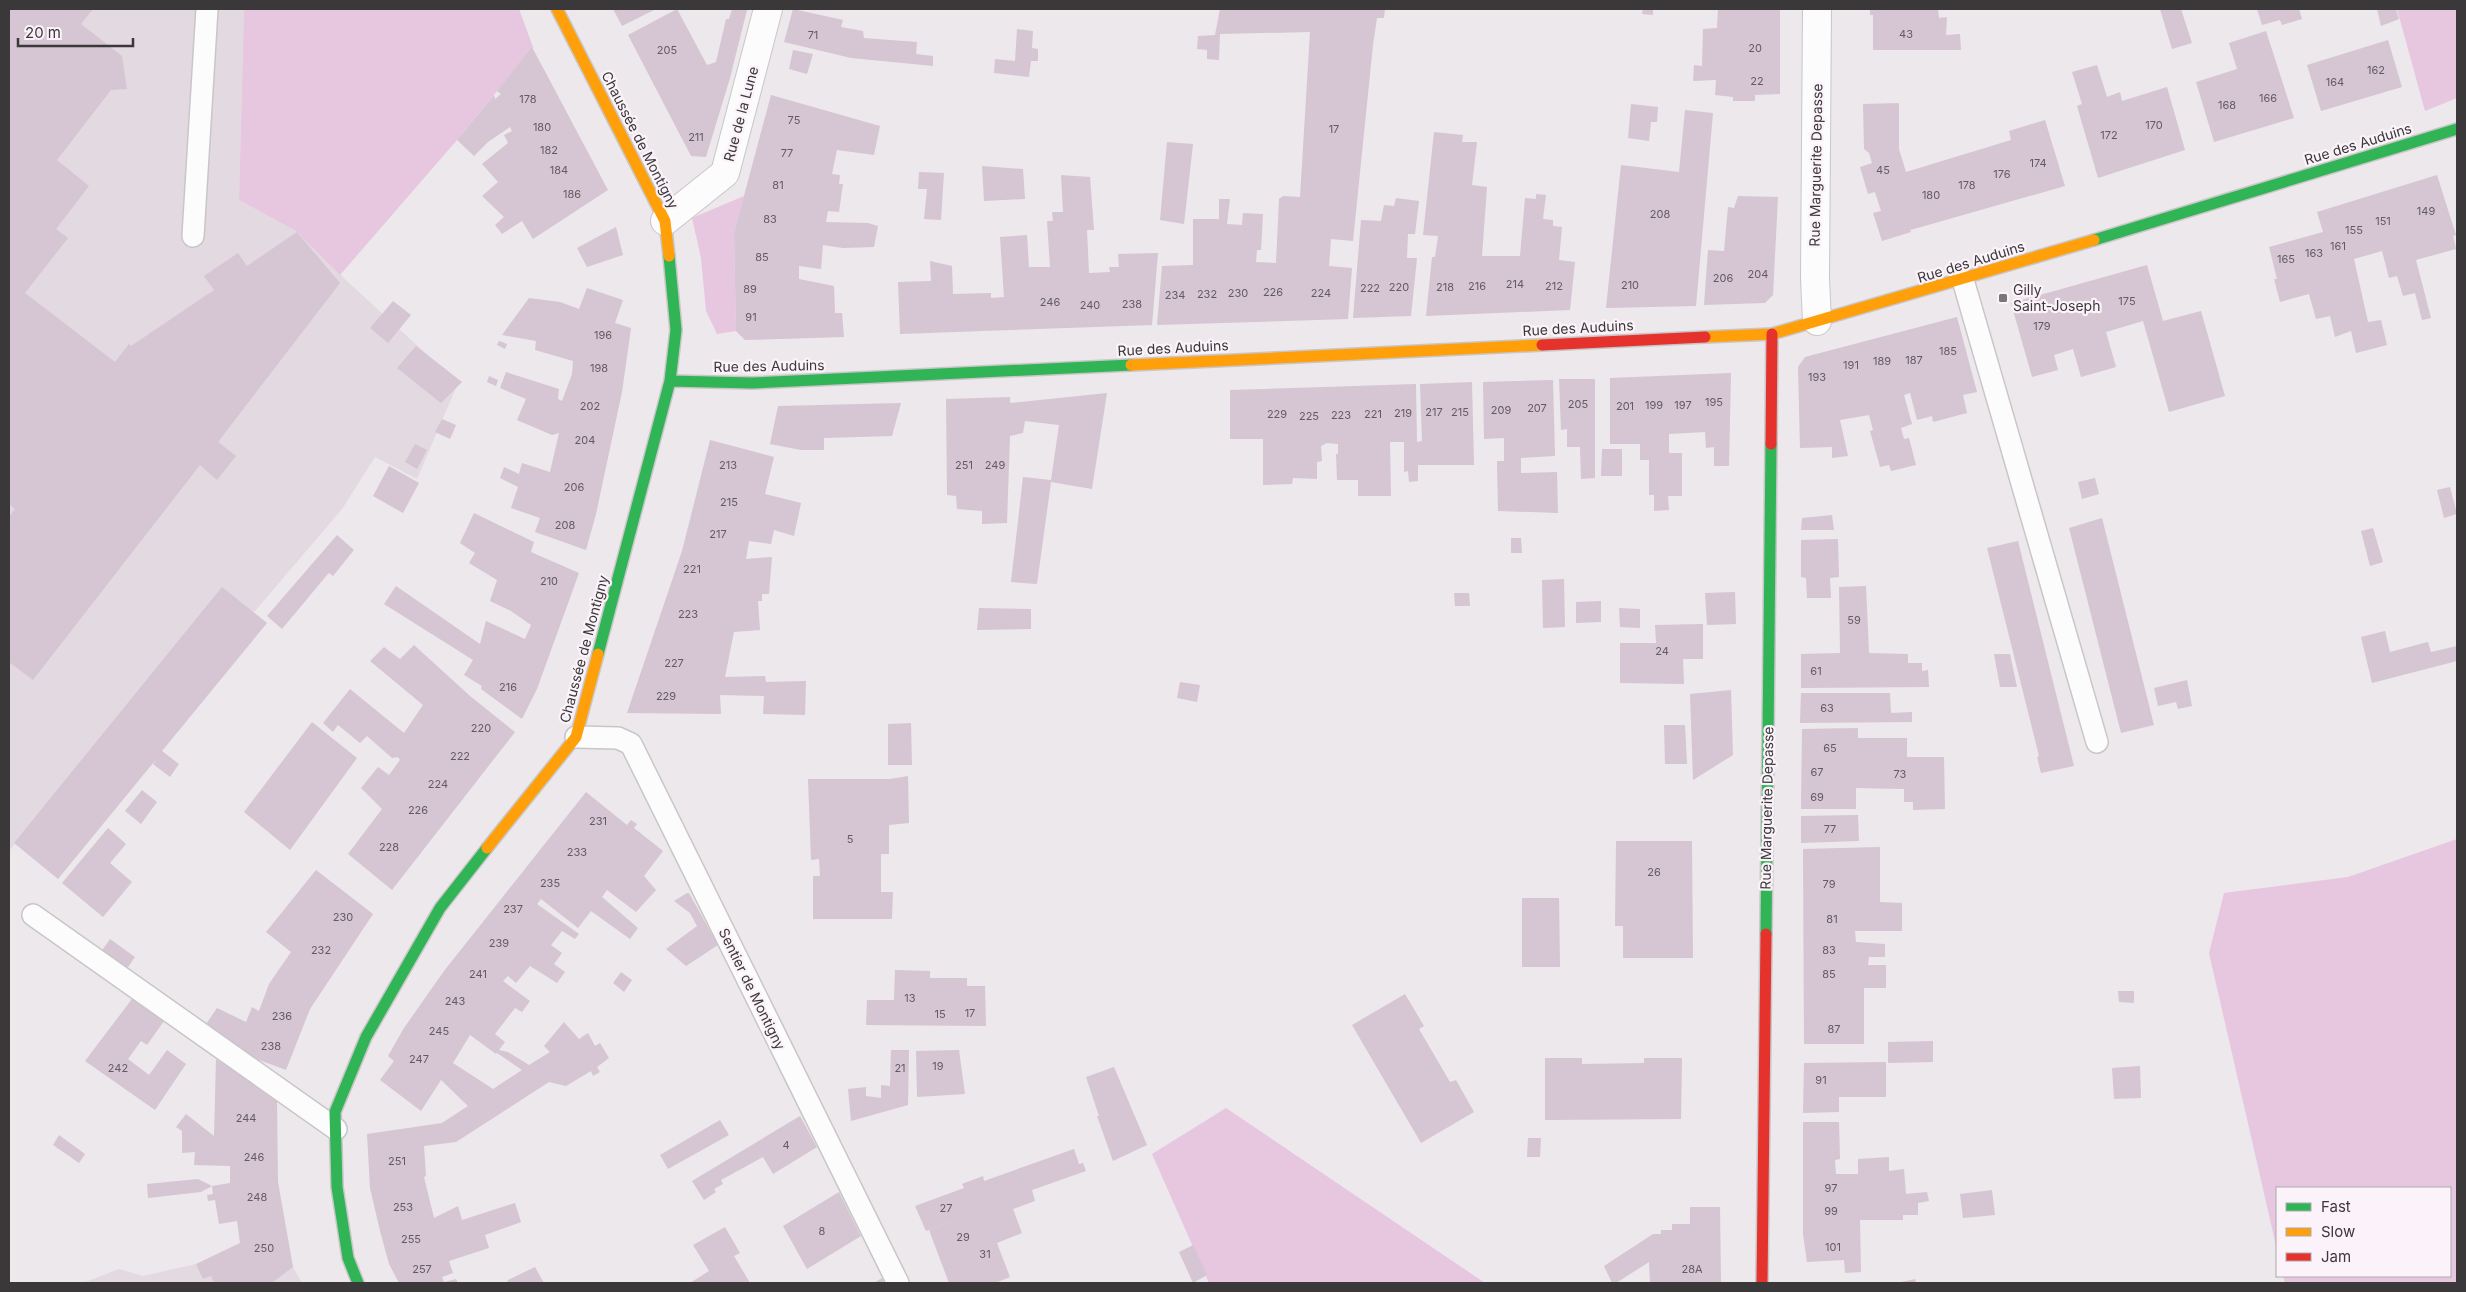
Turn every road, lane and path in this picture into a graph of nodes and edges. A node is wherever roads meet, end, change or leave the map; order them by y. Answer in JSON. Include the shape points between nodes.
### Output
{"nodes":[{"id":1,"x":207,"y":9,"type":"edge"},
{"id":2,"x":557,"y":9,"type":"edge"},
{"id":3,"x":768,"y":9,"type":"edge"},
{"id":4,"x":1817,"y":9,"type":"edge"},
{"id":5,"x":2457,"y":129,"type":"edge"},
{"id":6,"x":665,"y":221,"type":"junction"},
{"id":7,"x":193,"y":236,"type":"dead end"},
{"id":8,"x":1963,"y":280,"type":"junction"},
{"id":9,"x":1816,"y":321,"type":"junction"},
{"id":10,"x":1772,"y":334,"type":"junction"},
{"id":11,"x":670,"y":381,"type":"junction"},
{"id":12,"x":576,"y":737,"type":"junction"},
{"id":13,"x":2097,"y":742,"type":"dead end"},
{"id":14,"x":33,"y":915,"type":"dead end"},
{"id":15,"x":336,"y":1129,"type":"junction"},
{"id":16,"x":358,"y":1283,"type":"edge"},
{"id":17,"x":898,"y":1283,"type":"edge"},
{"id":18,"x":1762,"y":1283,"type":"edge"}],
"edges":[{"from":1,"to":7,"type":"lane"},
{"from":2,"to":6,"type":"street","name":"Chaussée de Montigny"},
{"from":3,"to":6,"type":"street","name":"Rue de la Lune","via":[[725,173]]},
{"from":4,"to":9,"type":"street","name":"Rue Marguerite Depasse"},
{"from":5,"to":8,"type":"street","name":"Rue des Auduins"},
{"from":6,"to":11,"type":"street","name":"Chaussée de Montigny","via":[[676,330]]},
{"from":8,"to":9,"type":"street","name":"Rue des Auduins"},
{"from":8,"to":13,"type":"lane"},
{"from":9,"to":10,"type":"street","name":"Rue des Auduins"},
{"from":10,"to":11,"type":"street","name":"Rue des Auduins","via":[[752,383]]},
{"from":10,"to":18,"type":"street","name":"Rue Marguerite Depasse"},
{"from":11,"to":12,"type":"street","name":"Chaussée de Montigny"},
{"from":12,"to":15,"type":"street","name":"Chaussée de Montigny","via":[[440,908],[366,1038],[335,1112]]},
{"from":12,"to":17,"type":"lane","name":"Sentier de Montigny","via":[[618,738],[631,744]]},
{"from":14,"to":15,"type":"lane"},
{"from":15,"to":16,"type":"street","name":"Chaussée de Montigny","via":[[336,1186],[348,1258]]}]}
